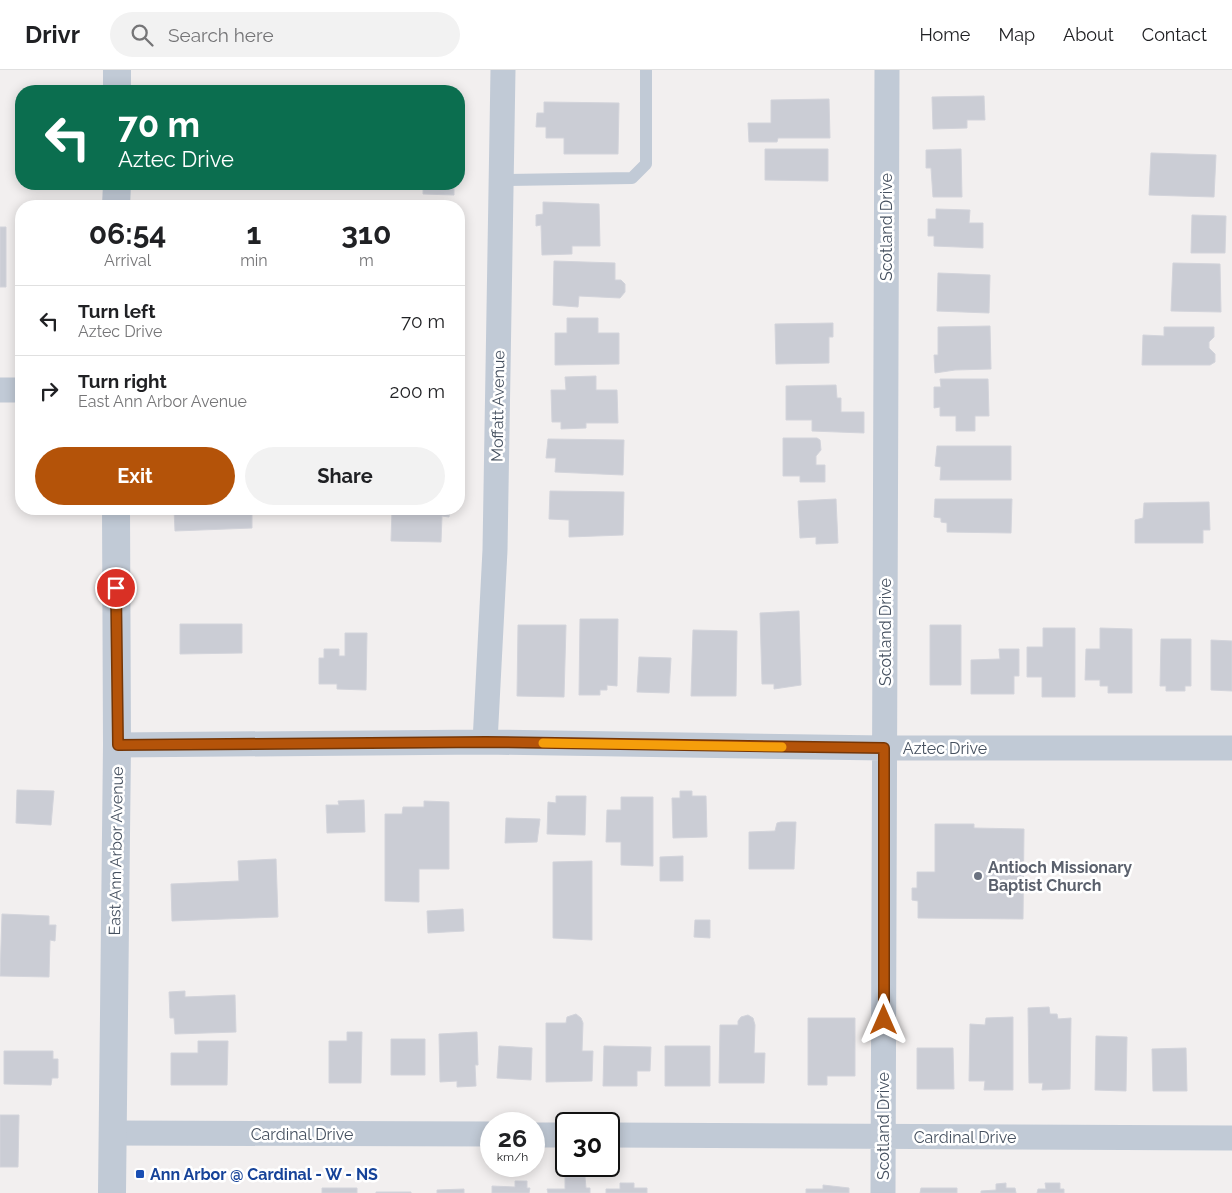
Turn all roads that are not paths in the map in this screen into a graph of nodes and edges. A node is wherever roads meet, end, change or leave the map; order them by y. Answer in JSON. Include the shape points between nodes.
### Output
{"nodes":[{"id":1,"x":117,"y":70,"type":"edge"},
{"id":2,"x":503,"y":70,"type":"edge"},
{"id":3,"x":646,"y":70,"type":"edge"},
{"id":4,"x":887,"y":70,"type":"edge"},
{"id":5,"x":117,"y":85,"type":"edge"},
{"id":6,"x":502,"y":180,"type":"junction"},
{"id":7,"x":0,"y":390,"type":"edge"},
{"id":8,"x":15,"y":390,"type":"edge"},
{"id":9,"x":116,"y":515,"type":"edge"},
{"id":10,"x":486,"y":742,"type":"junction"},
{"id":11,"x":118,"y":745,"type":"junction"},
{"id":12,"x":884,"y":748,"type":"junction"},
{"id":13,"x":1232,"y":748,"type":"edge"},
{"id":14,"x":112,"y":1133,"type":"junction"},
{"id":15,"x":480,"y":1134,"type":"edge"},
{"id":16,"x":620,"y":1135,"type":"edge"},
{"id":17,"x":884,"y":1136,"type":"junction"},
{"id":18,"x":1232,"y":1138,"type":"edge"},
{"id":19,"x":112,"y":1193,"type":"edge"},
{"id":20,"x":883,"y":1193,"type":"edge"}],
"edges":[{"from":1,"to":5,"type":"street"},
{"from":2,"to":6,"type":"street","name":"Moffatt Avenue"},
{"from":3,"to":6,"type":"lane","via":[[646,164],[632,178]]},
{"from":4,"to":12,"type":"street","name":"Scotland Drive"},
{"from":6,"to":10,"type":"street","name":"Moffatt Avenue","via":[[495,550]]},
{"from":7,"to":8,"type":"street"},
{"from":9,"to":11,"type":"street","name":"East Ann Arbor Avenue"},
{"from":10,"to":11,"type":"street","name":"Aztec Drive"},
{"from":10,"to":12,"type":"street","name":"Aztec Drive"},
{"from":11,"to":14,"type":"street","name":"East Ann Arbor Avenue"},
{"from":12,"to":13,"type":"street","name":"Aztec Drive"},
{"from":12,"to":17,"type":"street","name":"Scotland Drive"},
{"from":14,"to":15,"type":"street","name":"Cardinal Drive"},
{"from":14,"to":19,"type":"street","name":"East Ann Arbor Avenue"},
{"from":16,"to":17,"type":"street","name":"Cardinal Drive"},
{"from":17,"to":18,"type":"street","name":"Cardinal Drive"},
{"from":17,"to":20,"type":"street","name":"Scotland Drive"}]}
